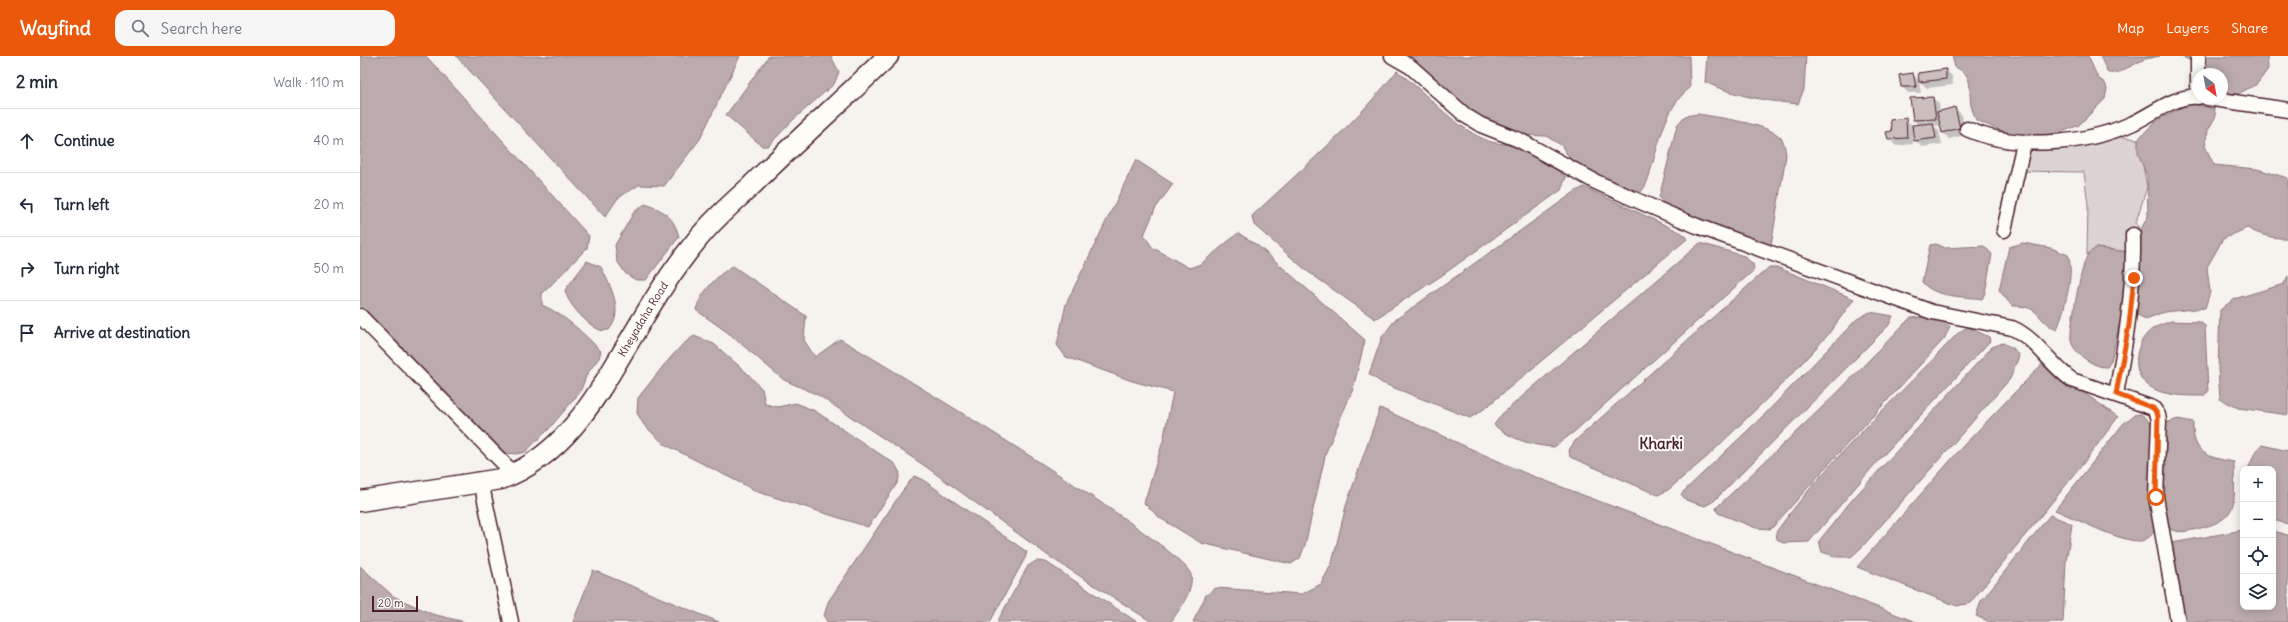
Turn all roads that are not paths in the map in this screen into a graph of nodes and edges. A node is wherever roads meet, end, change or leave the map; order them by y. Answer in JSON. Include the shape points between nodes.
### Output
{"nodes":[{"id":1,"x":888,"y":56,"type":"edge"},
{"id":2,"x":1392,"y":56,"type":"edge"},
{"id":3,"x":2198,"y":56,"type":"edge"},
{"id":4,"x":2198,"y":68,"type":"edge"},
{"id":5,"x":2192,"y":98,"type":"edge"},
{"id":6,"x":2228,"y":101,"type":"edge"},
{"id":7,"x":2288,"y":110,"type":"edge"},
{"id":8,"x":1967,"y":129,"type":"dead end"},
{"id":9,"x":2024,"y":143,"type":"junction"},
{"id":10,"x":2004,"y":230,"type":"dead end"},
{"id":11,"x":2134,"y":235,"type":"dead end"},
{"id":12,"x":360,"y":316,"type":"edge"},
{"id":13,"x":2116,"y":394,"type":"junction"},
{"id":14,"x":514,"y":474,"type":"junction"},
{"id":15,"x":481,"y":482,"type":"junction"},
{"id":16,"x":360,"y":501,"type":"edge"},
{"id":17,"x":511,"y":622,"type":"edge"},
{"id":18,"x":2178,"y":622,"type":"edge"}],
"edges":[{"from":1,"to":14,"type":"main road","name":"Kheyadaha Road","via":[[790,147],[693,245],[585,413],[550,448],[522,471]]},
{"from":2,"to":13,"type":"street","via":[[1417,71],[1466,116],[1535,148],[1596,182],[1697,226],[1932,312],[2012,328],[2034,342],[2063,374],[2072,380]]},
{"from":3,"to":4,"type":"street"},
{"from":5,"to":9,"type":"street","via":[[2178,99],[2115,131],[2065,141]]},
{"from":6,"to":7,"type":"street"},
{"from":8,"to":9,"type":"street","via":[[1984,137]]},
{"from":9,"to":10,"type":"street"},
{"from":11,"to":13,"type":"street","via":[[2134,278],[2129,325]]},
{"from":12,"to":14,"type":"street"},
{"from":13,"to":18,"type":"street","via":[[2153,408],[2158,415],[2156,497]]},
{"from":14,"to":15,"type":"main road","name":"Kheyadaha Road"},
{"from":15,"to":16,"type":"main road","name":"Kheyadaha Road"},
{"from":15,"to":17,"type":"street"}]}
